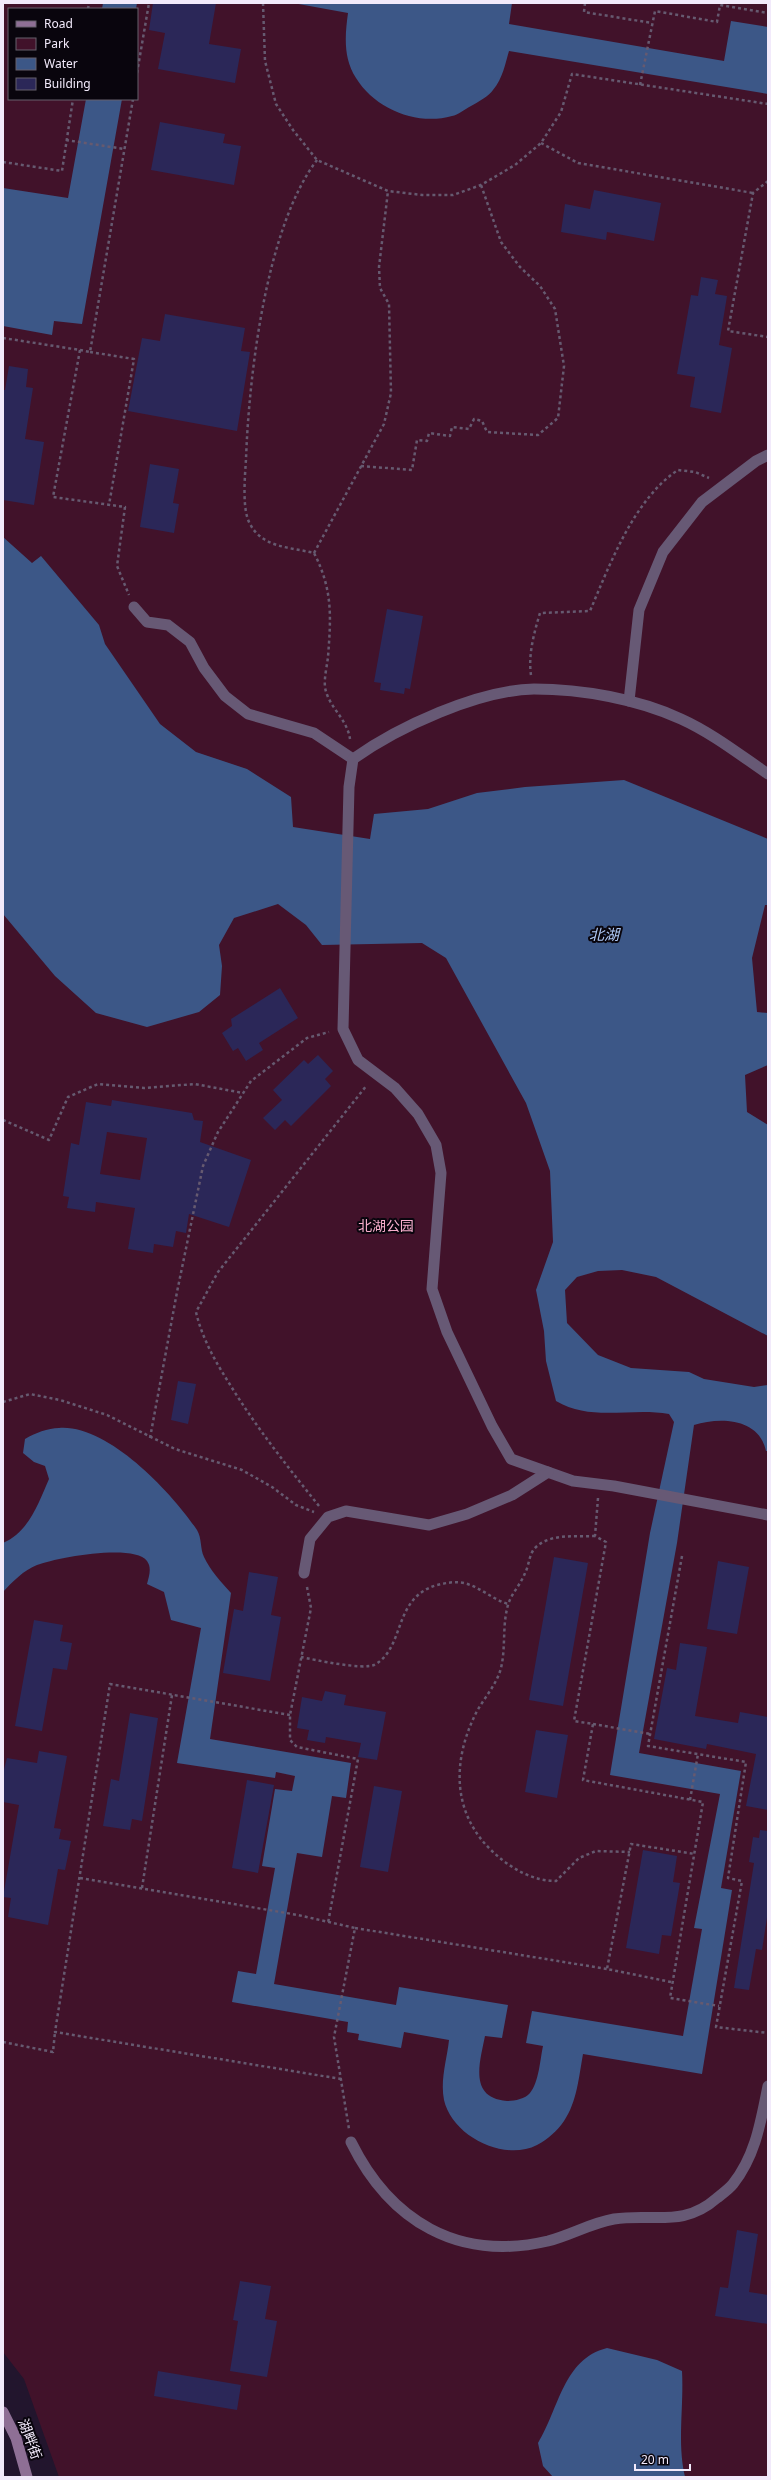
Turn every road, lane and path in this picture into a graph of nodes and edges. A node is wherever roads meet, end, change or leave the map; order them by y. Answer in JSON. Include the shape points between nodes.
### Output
{"nodes":[{"id":1,"x":149,"y":3,"type":"edge"},
{"id":2,"x":263,"y":3,"type":"edge"},
{"id":3,"x":585,"y":3,"type":"edge"},
{"id":4,"x":768,"y":13,"type":"edge"},
{"id":5,"x":652,"y":23,"type":"junction"},
{"id":6,"x":138,"y":67,"type":"edge"},
{"id":7,"x":640,"y":85,"type":"junction"},
{"id":8,"x":73,"y":100,"type":"edge"},
{"id":9,"x":133,"y":100,"type":"edge"},
{"id":10,"x":768,"y":104,"type":"edge"},
{"id":11,"x":66,"y":140,"type":"junction"},
{"id":12,"x":541,"y":143,"type":"junction"},
{"id":13,"x":124,"y":150,"type":"junction"},
{"id":14,"x":317,"y":160,"type":"junction"},
{"id":15,"x":3,"y":162,"type":"edge"},
{"id":16,"x":768,"y":182,"type":"edge"},
{"id":17,"x":481,"y":185,"type":"junction"},
{"id":18,"x":388,"y":191,"type":"junction"},
{"id":19,"x":753,"y":193,"type":"junction"},
{"id":20,"x":768,"y":337,"type":"edge"},
{"id":21,"x":3,"y":338,"type":"edge"},
{"id":22,"x":80,"y":350,"type":"junction"},
{"id":23,"x":90,"y":352,"type":"junction"},
{"id":24,"x":768,"y":455,"type":"edge"},
{"id":25,"x":361,"y":466,"type":"junction"},
{"id":26,"x":724,"y":485,"type":"junction"},
{"id":27,"x":109,"y":505,"type":"junction"},
{"id":28,"x":314,"y":553,"type":"junction"},
{"id":29,"x":134,"y":607,"type":"joint"},
{"id":30,"x":533,"y":689,"type":"junction"},
{"id":31,"x":629,"y":701,"type":"junction"},
{"id":32,"x":353,"y":759,"type":"junction"},
{"id":33,"x":768,"y":774,"type":"edge"},
{"id":34,"x":343,"y":1029,"type":"junction"},
{"id":35,"x":376,"y":1073,"type":"junction"},
{"id":36,"x":243,"y":1093,"type":"junction"},
{"id":37,"x":3,"y":1120,"type":"edge"},
{"id":38,"x":3,"y":1402,"type":"edge"},
{"id":39,"x":150,"y":1438,"type":"junction"},
{"id":40,"x":548,"y":1472,"type":"junction"},
{"id":41,"x":599,"y":1484,"type":"junction"},
{"id":42,"x":768,"y":1515,"type":"edge"},
{"id":43,"x":328,"y":1517,"type":"junction"},
{"id":44,"x":595,"y":1536,"type":"junction"},
{"id":45,"x":682,"y":1556,"type":"dead end"},
{"id":46,"x":304,"y":1573,"type":"joint"},
{"id":47,"x":508,"y":1604,"type":"junction"},
{"id":48,"x":302,"y":1657,"type":"junction"},
{"id":49,"x":172,"y":1695,"type":"junction"},
{"id":50,"x":290,"y":1715,"type":"junction"},
{"id":51,"x":593,"y":1724,"type":"junction"},
{"id":52,"x":650,"y":1734,"type":"junction"},
{"id":53,"x":698,"y":1754,"type":"junction"},
{"id":54,"x":690,"y":1800,"type":"junction"},
{"id":55,"x":630,"y":1852,"type":"junction"},
{"id":56,"x":695,"y":1854,"type":"junction"},
{"id":57,"x":80,"y":1878,"type":"junction"},
{"id":58,"x":142,"y":1888,"type":"junction"},
{"id":59,"x":328,"y":1923,"type":"junction"},
{"id":60,"x":355,"y":1928,"type":"junction"},
{"id":61,"x":607,"y":1969,"type":"junction"},
{"id":62,"x":671,"y":1982,"type":"junction"},
{"id":63,"x":719,"y":2006,"type":"junction"},
{"id":64,"x":55,"y":2032,"type":"junction"},
{"id":65,"x":768,"y":2033,"type":"edge"},
{"id":66,"x":3,"y":2042,"type":"edge"},
{"id":67,"x":341,"y":2079,"type":"junction"},
{"id":68,"x":768,"y":2086,"type":"edge"},
{"id":69,"x":351,"y":2142,"type":"joint"},
{"id":70,"x":3,"y":2412,"type":"edge"},
{"id":71,"x":27,"y":2477,"type":"edge"}],
"edges":[{"from":1,"to":6,"type":"path"},
{"from":2,"to":14,"type":"path","via":[[265,61],[276,104]]},
{"from":3,"to":5,"type":"path","via":[[584,12]]},
{"from":4,"to":5,"type":"path","via":[[720,5],[717,22],[655,11]]},
{"from":5,"to":7,"type":"path"},
{"from":7,"to":10,"type":"path"},
{"from":7,"to":12,"type":"path","via":[[572,74],[561,112]]},
{"from":8,"to":11,"type":"path"},
{"from":9,"to":13,"type":"path"},
{"from":11,"to":13,"type":"path"},
{"from":11,"to":15,"type":"path","via":[[62,171]]},
{"from":12,"to":17,"type":"path","via":[[515,165]]},
{"from":12,"to":19,"type":"path","via":[[578,162]]},
{"from":13,"to":23,"type":"path"},
{"from":14,"to":18,"type":"path"},
{"from":14,"to":28,"type":"path","via":[[305,175],[291,209],[280,238],[271,276],[251,381],[245,488],[248,521],[258,536],[275,546]]},
{"from":16,"to":19,"type":"path"},
{"from":17,"to":18,"type":"path","via":[[453,195]]},
{"from":17,"to":25,"type":"path","via":[[501,242],[520,267],[540,286],[555,309],[564,366],[558,418],[538,435],[487,432],[482,421],[474,419],[469,429],[452,427],[450,436],[429,432],[427,441],[417,440],[412,470]]},
{"from":18,"to":25,"type":"path","via":[[379,267],[380,288],[389,304],[391,392],[384,424]]},
{"from":19,"to":20,"type":"path","via":[[728,331]]},
{"from":21,"to":22,"type":"path"},
{"from":22,"to":23,"type":"path"},
{"from":22,"to":27,"type":"path","via":[[53,496]]},
{"from":23,"to":27,"type":"path","via":[[134,359]]},
{"from":24,"to":26,"type":"street"},
{"from":25,"to":28,"type":"path"},
{"from":26,"to":30,"type":"path","via":[[695,472],[678,470],[664,479],[620,543],[590,611],[540,613],[533,636],[530,666]]},
{"from":26,"to":31,"type":"street","via":[[702,502],[663,552],[639,610]]},
{"from":27,"to":29,"type":"path","via":[[126,507],[117,566]]},
{"from":28,"to":32,"type":"path","via":[[322,569],[331,609],[326,687],[333,707],[348,727]]},
{"from":29,"to":32,"type":"street","via":[[147,622],[168,625],[190,642],[204,668],[225,696],[248,714],[314,733]]},
{"from":30,"to":31,"type":"street"},
{"from":30,"to":32,"type":"street","via":[[496,695],[432,715],[379,740]]},
{"from":31,"to":33,"type":"street","via":[[681,719]]},
{"from":32,"to":34,"type":"street","via":[[349,787]]},
{"from":34,"to":35,"type":"street","via":[[358,1060]]},
{"from":34,"to":36,"type":"path","via":[[307,1038],[251,1081]]},
{"from":35,"to":40,"type":"street","via":[[395,1088],[418,1114],[436,1145],[441,1173],[432,1289],[447,1332],[492,1426],[511,1459]]},
{"from":35,"to":43,"type":"path","via":[[218,1272],[196,1312],[199,1327],[213,1357],[255,1425]]},
{"from":36,"to":37,"type":"path","via":[[195,1084],[144,1088],[98,1084],[68,1097],[49,1140]]},
{"from":36,"to":39,"type":"path","via":[[218,1132],[203,1166]]},
{"from":38,"to":39,"type":"path","via":[[30,1394],[60,1400],[107,1415]]},
{"from":39,"to":43,"type":"path","via":[[175,1449],[242,1470],[272,1487],[296,1505]]},
{"from":40,"to":41,"type":"street","via":[[573,1481]]},
{"from":40,"to":43,"type":"street","via":[[512,1495],[467,1514],[429,1525],[346,1511]]},
{"from":41,"to":42,"type":"street"},
{"from":41,"to":44,"type":"path"},
{"from":43,"to":46,"type":"street","via":[[310,1539]]},
{"from":44,"to":47,"type":"path","via":[[545,1539],[533,1550],[525,1574]]},
{"from":44,"to":51,"type":"path","via":[[606,1542],[574,1720]]},
{"from":45,"to":52,"type":"path"},
{"from":46,"to":48,"type":"path","via":[[311,1608]]},
{"from":47,"to":48,"type":"path","via":[[495,1600],[476,1587],[446,1582],[424,1589],[410,1602],[388,1652],[373,1665],[354,1666]]},
{"from":47,"to":55,"type":"path","via":[[501,1669],[476,1713],[461,1758],[459,1784],[467,1819],[481,1840],[501,1860],[542,1881],[556,1881],[579,1858],[596,1851]]},
{"from":48,"to":50,"type":"path"},
{"from":49,"to":50,"type":"path"},
{"from":49,"to":57,"type":"path","via":[[110,1684]]},
{"from":49,"to":58,"type":"path"},
{"from":50,"to":59,"type":"path","via":[[290,1740],[297,1747],[358,1759]]},
{"from":51,"to":52,"type":"path"},
{"from":51,"to":54,"type":"path","via":[[583,1780]]},
{"from":52,"to":53,"type":"path","via":[[648,1746]]},
{"from":53,"to":54,"type":"path"},
{"from":53,"to":63,"type":"path","via":[[746,1762],[728,1878],[742,1881]]},
{"from":54,"to":56,"type":"path","via":[[703,1802]]},
{"from":55,"to":56,"type":"path","via":[[631,1844]]},
{"from":55,"to":61,"type":"path"},
{"from":56,"to":62,"type":"path"},
{"from":57,"to":58,"type":"path"},
{"from":57,"to":64,"type":"path"},
{"from":58,"to":59,"type":"path","via":[[298,1915]]},
{"from":59,"to":60,"type":"path"},
{"from":60,"to":61,"type":"path"},
{"from":60,"to":67,"type":"path","via":[[334,2037]]},
{"from":61,"to":62,"type":"path"},
{"from":62,"to":63,"type":"path","via":[[670,1998]]},
{"from":63,"to":65,"type":"path","via":[[716,2026]]},
{"from":64,"to":66,"type":"path","via":[[52,2052]]},
{"from":64,"to":67,"type":"path"},
{"from":67,"to":69,"type":"path"},
{"from":68,"to":69,"type":"street","via":[[754,2150],[733,2185],[705,2208],[679,2218],[625,2218],[604,2221],[550,2240],[524,2245],[488,2245],[455,2239],[422,2226],[389,2200],[363,2166]]},
{"from":70,"to":71,"type":"main road","name":"湖畔街","via":[[16,2438]]}]}
